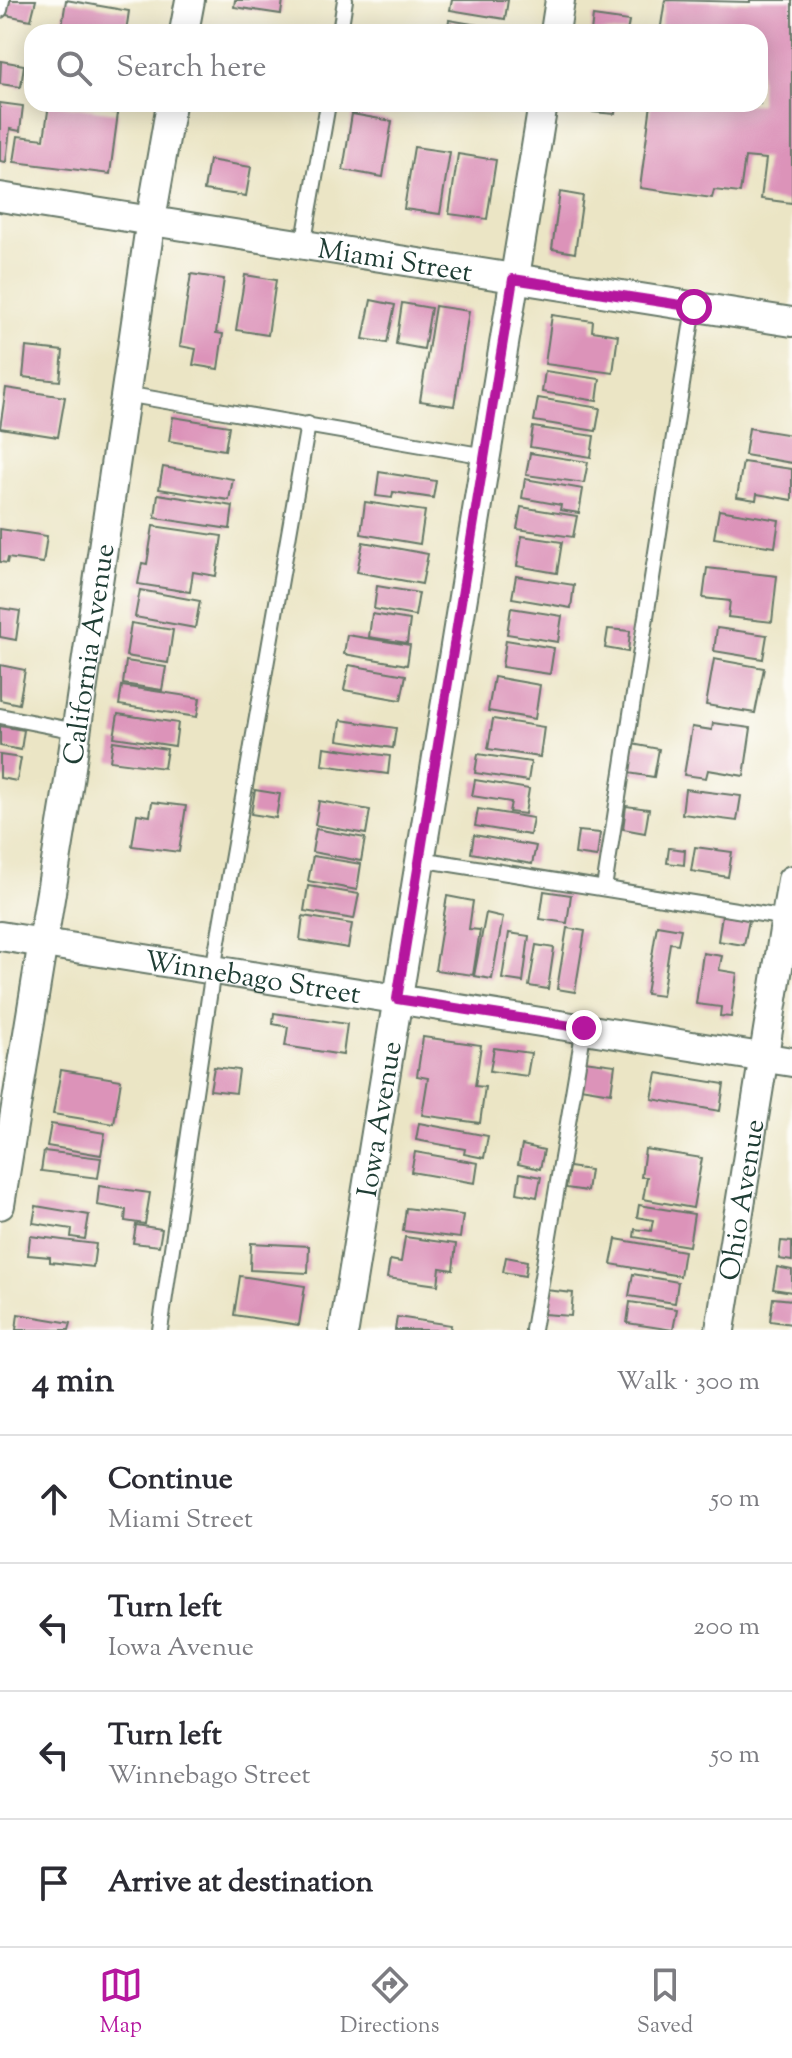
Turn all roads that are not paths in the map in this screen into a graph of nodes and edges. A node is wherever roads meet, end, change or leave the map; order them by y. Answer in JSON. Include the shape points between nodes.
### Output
{"nodes":[{"id":1,"x":2,"y":0,"type":"edge"},
{"id":2,"x":190,"y":0,"type":"edge"},
{"id":3,"x":345,"y":0,"type":"edge"},
{"id":4,"x":560,"y":0,"type":"edge"},
{"id":5,"x":0,"y":10,"type":"edge"},
{"id":6,"x":186,"y":24,"type":"edge"},
{"id":7,"x":341,"y":24,"type":"edge"},
{"id":8,"x":556,"y":24,"type":"edge"},
{"id":9,"x":170,"y":112,"type":"edge"},
{"id":10,"x":327,"y":112,"type":"edge"},
{"id":11,"x":542,"y":112,"type":"edge"},
{"id":12,"x":0,"y":197,"type":"edge"},
{"id":13,"x":151,"y":219,"type":"junction"},
{"id":14,"x":303,"y":246,"type":"junction"},
{"id":15,"x":513,"y":279,"type":"junction"},
{"id":16,"x":694,"y":307,"type":"junction"},
{"id":17,"x":792,"y":322,"type":"edge"},
{"id":18,"x":125,"y":394,"type":"junction"},
{"id":19,"x":308,"y":424,"type":"junction"},
{"id":20,"x":486,"y":456,"type":"junction"},
{"id":21,"x":0,"y":716,"type":"edge"},
{"id":22,"x":76,"y":731,"type":"junction"},
{"id":23,"x":420,"y":859,"type":"junction"},
{"id":24,"x":792,"y":880,"type":"edge"},
{"id":25,"x":604,"y":888,"type":"junction"},
{"id":26,"x":786,"y":918,"type":"junction"},
{"id":27,"x":0,"y":936,"type":"edge"},
{"id":28,"x":43,"y":943,"type":"junction"},
{"id":29,"x":213,"y":970,"type":"junction"},
{"id":30,"x":397,"y":999,"type":"junction"},
{"id":31,"x":584,"y":1028,"type":"junction"},
{"id":32,"x":763,"y":1057,"type":"junction"},
{"id":33,"x":792,"y":1062,"type":"edge"},
{"id":34,"x":0,"y":1205,"type":"edge"},
{"id":35,"x":160,"y":1330,"type":"edge"},
{"id":36,"x":344,"y":1330,"type":"edge"},
{"id":37,"x":533,"y":1330,"type":"edge"},
{"id":38,"x":720,"y":1330,"type":"edge"}],
"edges":[{"from":1,"to":5,"type":"lane"},
{"from":2,"to":6,"type":"street"},
{"from":3,"to":7,"type":"lane"},
{"from":4,"to":8,"type":"street"},
{"from":9,"to":13,"type":"street","name":"California Avenue"},
{"from":10,"to":14,"type":"lane"},
{"from":11,"to":15,"type":"street","name":"Iowa Avenue"},
{"from":12,"to":13,"type":"street","name":"Miami Street"},
{"from":13,"to":14,"type":"street","name":"Miami Street"},
{"from":13,"to":18,"type":"street","name":"California Avenue"},
{"from":14,"to":15,"type":"street","name":"Miami Street"},
{"from":15,"to":16,"type":"street","name":"Miami Street"},
{"from":15,"to":20,"type":"street","name":"Iowa Avenue"},
{"from":16,"to":17,"type":"street","name":"Miami Street"},
{"from":16,"to":25,"type":"lane"},
{"from":18,"to":19,"type":"lane"},
{"from":18,"to":22,"type":"street","name":"California Avenue"},
{"from":19,"to":20,"type":"lane"},
{"from":19,"to":29,"type":"lane"},
{"from":20,"to":23,"type":"street","name":"Iowa Avenue"},
{"from":21,"to":22,"type":"lane"},
{"from":22,"to":28,"type":"street","name":"California Avenue"},
{"from":23,"to":25,"type":"lane"},
{"from":23,"to":30,"type":"street","name":"Iowa Avenue"},
{"from":24,"to":26,"type":"street","name":"Ohio Avenue"},
{"from":25,"to":26,"type":"lane"},
{"from":26,"to":32,"type":"street","name":"Ohio Avenue"},
{"from":27,"to":28,"type":"street","name":"Winnebago Street"},
{"from":28,"to":29,"type":"street","name":"Winnebago Street"},
{"from":28,"to":34,"type":"street","name":"California Avenue"},
{"from":29,"to":30,"type":"street","name":"Winnebago Street"},
{"from":29,"to":35,"type":"lane"},
{"from":30,"to":31,"type":"street","name":"Winnebago Street"},
{"from":30,"to":36,"type":"street","name":"Iowa Avenue"},
{"from":31,"to":32,"type":"street","name":"Winnebago Street"},
{"from":31,"to":37,"type":"lane"},
{"from":32,"to":33,"type":"street","name":"Winnebago Street"},
{"from":32,"to":38,"type":"street","name":"Ohio Avenue"}]}
